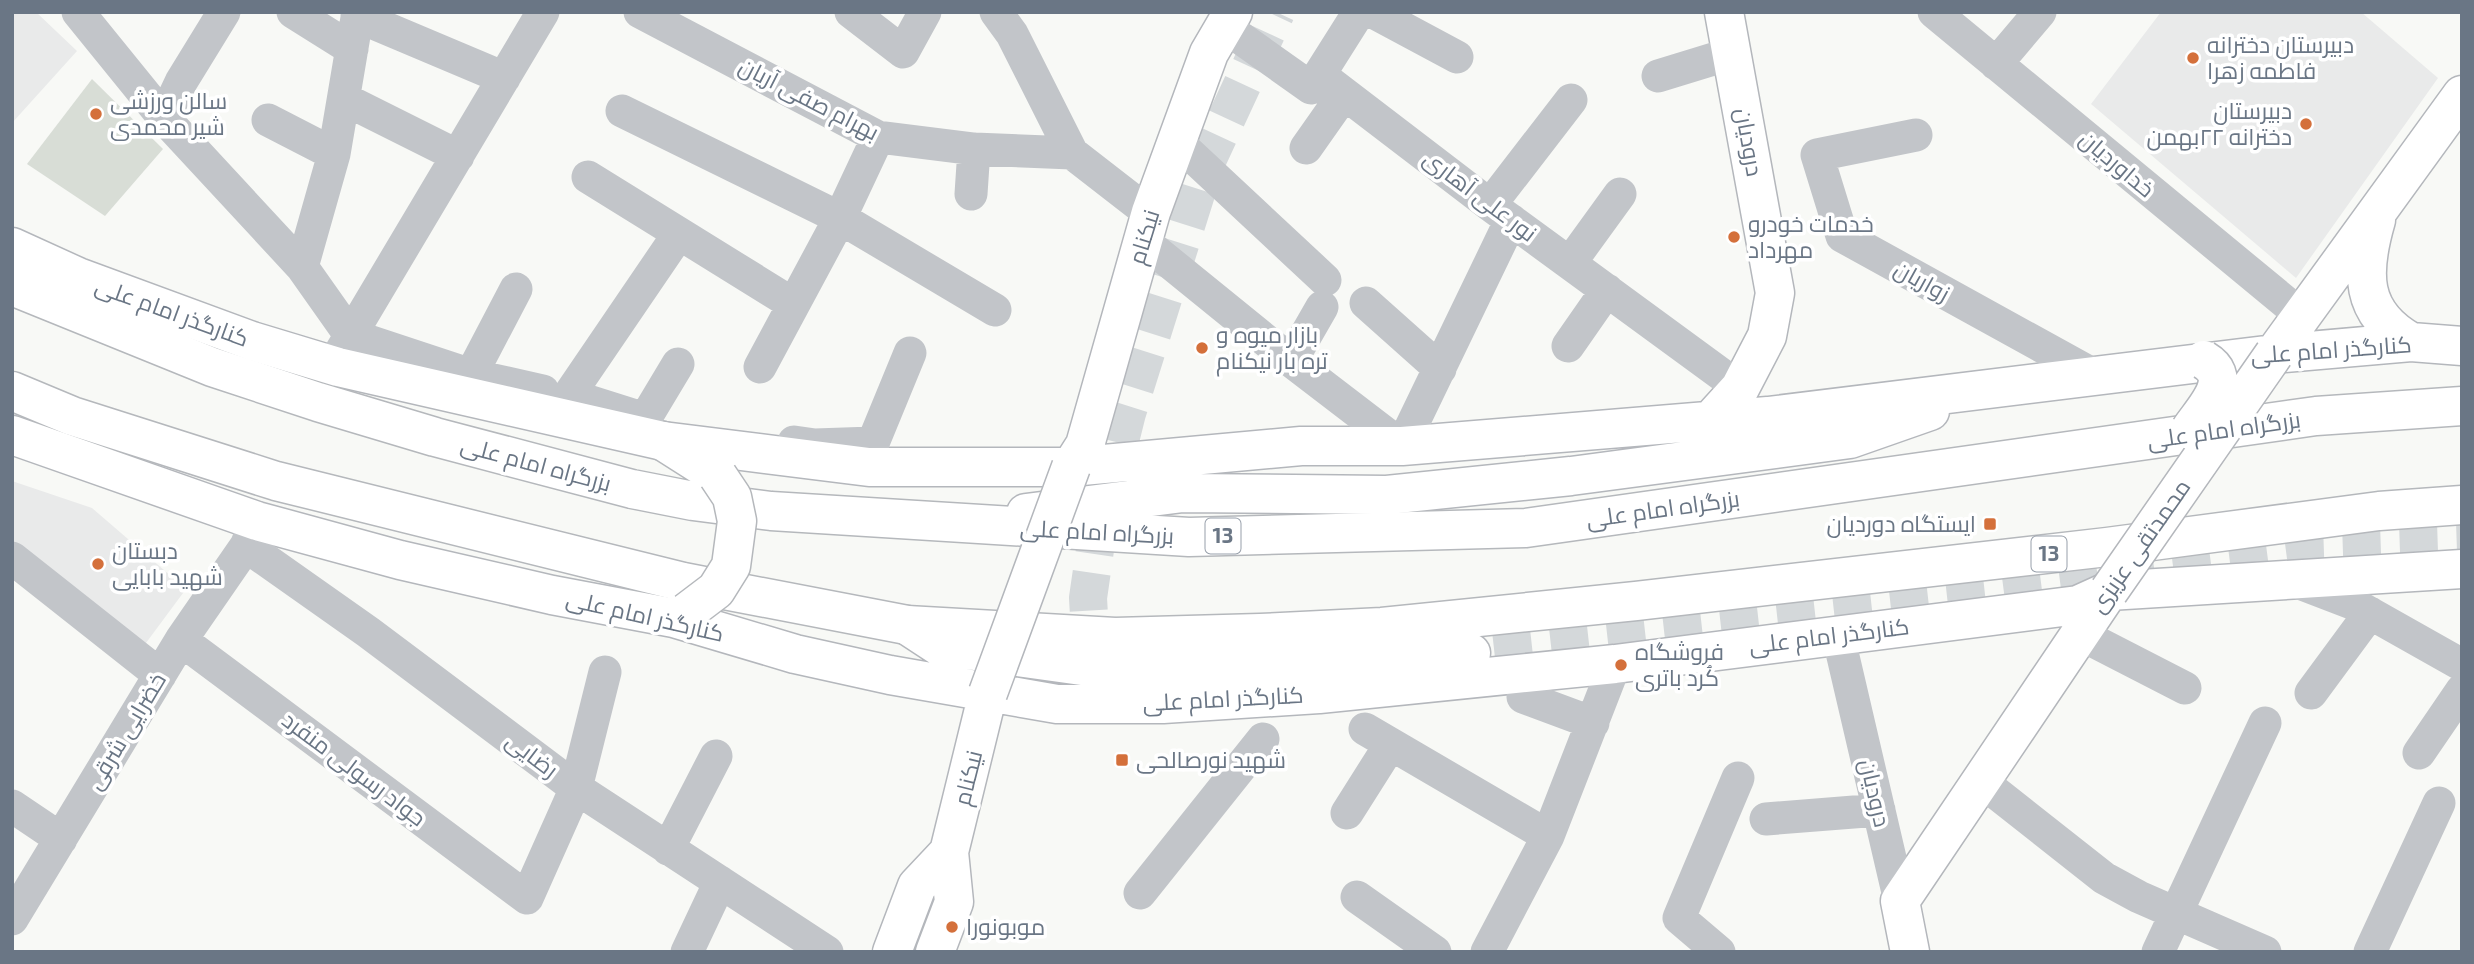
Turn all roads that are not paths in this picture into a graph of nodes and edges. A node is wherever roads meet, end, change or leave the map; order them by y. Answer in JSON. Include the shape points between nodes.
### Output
{"nodes":[{"id":1,"x":78,"y":12,"type":"edge"},
{"id":2,"x":224,"y":12,"type":"edge"},
{"id":3,"x":293,"y":12,"type":"edge"},
{"id":4,"x":543,"y":12,"type":"edge"},
{"id":5,"x":640,"y":12,"type":"edge"},
{"id":6,"x":851,"y":12,"type":"edge"},
{"id":7,"x":925,"y":12,"type":"edge"},
{"id":8,"x":1359,"y":12,"type":"edge"},
{"id":9,"x":1373,"y":12,"type":"edge"},
{"id":10,"x":1724,"y":12,"type":"edge"},
{"id":11,"x":2040,"y":12,"type":"edge"},
{"id":12,"x":358,"y":14,"type":"edge"},
{"id":13,"x":1923,"y":15,"type":"edge"},
{"id":14,"x":1225,"y":17,"type":"edge"},
{"id":15,"x":1013,"y":19,"type":"edge"},
{"id":16,"x":352,"y":49,"type":"junction"},
{"id":17,"x":1733,"y":53,"type":"junction"},
{"id":18,"x":1457,"y":57,"type":"dead end"},
{"id":19,"x":1996,"y":64,"type":"junction"},
{"id":20,"x":1658,"y":76,"type":"dead end"},
{"id":21,"x":505,"y":78,"type":"junction"},
{"id":22,"x":1332,"y":84,"type":"junction"},
{"id":23,"x":2462,"y":94,"type":"edge"},
{"id":24,"x":344,"y":99,"type":"junction"},
{"id":25,"x":1571,"y":100,"type":"dead end"},
{"id":26,"x":622,"y":111,"type":"dead end"},
{"id":27,"x":164,"y":118,"type":"junction"},
{"id":28,"x":268,"y":120,"type":"dead end"},
{"id":29,"x":1916,"y":135,"type":"dead end"},
{"id":30,"x":878,"y":137,"type":"junction"},
{"id":31,"x":1176,"y":141,"type":"junction"},
{"id":32,"x":1306,"y":148,"type":"dead end"},
{"id":33,"x":974,"y":149,"type":"junction"},
{"id":34,"x":1072,"y":153,"type":"junction"},
{"id":35,"x":334,"y":154,"type":"junction"},
{"id":36,"x":458,"y":156,"type":"junction"},
{"id":37,"x":588,"y":177,"type":"dead end"},
{"id":38,"x":971,"y":194,"type":"dead end"},
{"id":39,"x":1619,"y":194,"type":"dead end"},
{"id":40,"x":2381,"y":204,"type":"junction"},
{"id":41,"x":1501,"y":212,"type":"junction"},
{"id":42,"x":840,"y":218,"type":"junction"},
{"id":43,"x":1141,"y":222,"type":"junction"},
{"id":44,"x":678,"y":235,"type":"junction"},
{"id":45,"x":12,"y":247,"type":"edge"},
{"id":46,"x":1570,"y":263,"type":"junction"},
{"id":47,"x":302,"y":267,"type":"junction"},
{"id":48,"x":12,"y":286,"type":"edge"},
{"id":49,"x":516,"y":289,"type":"dead end"},
{"id":50,"x":1607,"y":290,"type":"junction"},
{"id":51,"x":1366,"y":303,"type":"dead end"},
{"id":52,"x":793,"y":304,"type":"junction"},
{"id":53,"x":995,"y":310,"type":"dead end"},
{"id":54,"x":2301,"y":315,"type":"junction"},
{"id":55,"x":2411,"y":342,"type":"junction"},
{"id":56,"x":2462,"y":345,"type":"edge"},
{"id":57,"x":1569,"y":346,"type":"dead end"},
{"id":58,"x":344,"y":351,"type":"junction"},
{"id":59,"x":910,"y":353,"type":"dead end"},
{"id":60,"x":2274,"y":354,"type":"junction"},
{"id":61,"x":2204,"y":360,"type":"junction"},
{"id":62,"x":1291,"y":361,"type":"junction"},
{"id":63,"x":678,"y":364,"type":"dead end"},
{"id":64,"x":760,"y":367,"type":"dead end"},
{"id":65,"x":1440,"y":369,"type":"junction"},
{"id":66,"x":2092,"y":374,"type":"junction"},
{"id":67,"x":471,"y":375,"type":"junction"},
{"id":68,"x":1998,"y":386,"type":"junction"},
{"id":69,"x":1740,"y":388,"type":"junction"},
{"id":70,"x":12,"y":391,"type":"edge"},
{"id":71,"x":556,"y":393,"type":"junction"},
{"id":72,"x":2462,"y":406,"type":"edge"},
{"id":73,"x":1710,"y":421,"type":"junction"},
{"id":74,"x":654,"y":430,"type":"junction"},
{"id":75,"x":12,"y":435,"type":"edge"},
{"id":76,"x":1402,"y":446,"type":"junction"},
{"id":77,"x":1070,"y":467,"type":"junction"},
{"id":78,"x":2179,"y":491,"type":"junction"},
{"id":79,"x":2462,"y":505,"type":"edge"},
{"id":80,"x":941,"y":523,"type":"junction"},
{"id":81,"x":251,"y":534,"type":"junction"},
{"id":82,"x":12,"y":558,"type":"edge"},
{"id":83,"x":2462,"y":569,"type":"edge"},
{"id":84,"x":2287,"y":578,"type":"junction"},
{"id":85,"x":2109,"y":591,"type":"junction"},
{"id":86,"x":2370,"y":614,"type":"junction"},
{"id":87,"x":680,"y":615,"type":"junction"},
{"id":88,"x":907,"y":625,"type":"junction"},
{"id":89,"x":2080,"y":634,"type":"junction"},
{"id":90,"x":1838,"y":635,"type":"junction"},
{"id":91,"x":181,"y":640,"type":"junction"},
{"id":92,"x":1615,"y":664,"type":"junction"},
{"id":93,"x":2462,"y":665,"type":"edge"},
{"id":94,"x":606,"y":672,"type":"dead end"},
{"id":95,"x":160,"y":675,"type":"junction"},
{"id":96,"x":2185,"y":688,"type":"dead end"},
{"id":97,"x":2462,"y":690,"type":"edge"},
{"id":98,"x":988,"y":693,"type":"junction"},
{"id":99,"x":2311,"y":693,"type":"dead end"},
{"id":100,"x":1523,"y":697,"type":"dead end"},
{"id":101,"x":1593,"y":723,"type":"junction"},
{"id":102,"x":2265,"y":723,"type":"dead end"},
{"id":103,"x":1263,"y":739,"type":"dead end"},
{"id":104,"x":2419,"y":753,"type":"dead end"},
{"id":105,"x":716,"y":756,"type":"dead end"},
{"id":106,"x":1738,"y":778,"type":"dead end"},
{"id":107,"x":1981,"y":781,"type":"junction"},
{"id":108,"x":576,"y":788,"type":"junction"},
{"id":109,"x":2440,"y":803,"type":"dead end"},
{"id":110,"x":1879,"y":810,"type":"junction"},
{"id":111,"x":1347,"y":813,"type":"dead end"},
{"id":112,"x":17,"y":817,"type":"edge"},
{"id":113,"x":1766,"y":819,"type":"dead end"},
{"id":114,"x":1548,"y":836,"type":"junction"},
{"id":115,"x":61,"y":839,"type":"junction"},
{"id":116,"x":668,"y":849,"type":"junction"},
{"id":117,"x":949,"y":852,"type":"junction"},
{"id":118,"x":720,"y":882,"type":"junction"},
{"id":119,"x":1140,"y":893,"type":"dead end"},
{"id":120,"x":1357,"y":897,"type":"dead end"},
{"id":121,"x":1900,"y":901,"type":"junction"},
{"id":122,"x":2176,"y":913,"type":"junction"},
{"id":123,"x":12,"y":919,"type":"edge"},
{"id":124,"x":687,"y":952,"type":"edge"},
{"id":125,"x":827,"y":952,"type":"edge"},
{"id":126,"x":892,"y":952,"type":"edge"},
{"id":127,"x":935,"y":952,"type":"edge"},
{"id":128,"x":1435,"y":952,"type":"edge"},
{"id":129,"x":1488,"y":952,"type":"edge"},
{"id":130,"x":1719,"y":952,"type":"edge"},
{"id":131,"x":1909,"y":952,"type":"edge"},
{"id":132,"x":2158,"y":952,"type":"edge"},
{"id":133,"x":2265,"y":952,"type":"edge"},
{"id":134,"x":2370,"y":952,"type":"edge"}],
"edges":[{"from":1,"to":27,"type":"street"},
{"from":2,"to":27,"type":"street"},
{"from":3,"to":16,"type":"street"},
{"from":4,"to":21,"type":"street"},
{"from":5,"to":30,"type":"street","name":"بهرام صفی آریان"},
{"from":6,"to":7,"type":"street","via":[[903,52]]},
{"from":8,"to":22,"type":"street"},
{"from":9,"to":18,"type":"street"},
{"from":10,"to":17,"type":"main road","name":"درودیان"},
{"from":11,"to":19,"type":"street"},
{"from":12,"to":16,"type":"street"},
{"from":12,"to":21,"type":"street"},
{"from":13,"to":19,"type":"street","name":"خداوردیان"},
{"from":14,"to":22,"type":"street","via":[[1311,88]]},
{"from":14,"to":31,"type":"main road","name":"نیکنام"},
{"from":14,"to":43,"type":"main road","name":"نیکنام","via":[[1197,45]]},
{"from":15,"to":34,"type":"street"},
{"from":16,"to":24,"type":"street"},
{"from":17,"to":20,"type":"street"},
{"from":17,"to":69,"type":"main road","name":"درودیان","via":[[1775,293],[1767,336]]},
{"from":19,"to":54,"type":"street","name":"خداوردیان"},
{"from":21,"to":36,"type":"street"},
{"from":22,"to":32,"type":"street"},
{"from":22,"to":41,"type":"street","name":"نور علی آهاری"},
{"from":23,"to":40,"type":"main road","name":"محمدتقی عزیزی"},
{"from":24,"to":35,"type":"street"},
{"from":24,"to":36,"type":"street"},
{"from":25,"to":41,"type":"street"},
{"from":26,"to":42,"type":"street"},
{"from":27,"to":47,"type":"street"},
{"from":28,"to":35,"type":"street"},
{"from":29,"to":66,"type":"street","name":"زواریان","via":[[1817,155],[1842,236]]},
{"from":30,"to":33,"type":"street","name":"بهرام صفی آریان"},
{"from":30,"to":42,"type":"street"},
{"from":31,"to":43,"type":"main road","name":"نیکنام"},
{"from":31,"to":62,"type":"street","via":[[1324,293]]},
{"from":33,"to":34,"type":"street","name":"بهرام صفی آریان"},
{"from":33,"to":38,"type":"street"},
{"from":34,"to":43,"type":"street"},
{"from":35,"to":47,"type":"street"},
{"from":36,"to":58,"type":"street"},
{"from":37,"to":44,"type":"street"},
{"from":39,"to":46,"type":"street"},
{"from":40,"to":54,"type":"main road","name":"محمدتقی عزیزی"},
{"from":40,"to":55,"type":"main road","via":[[2368,246],[2367,287],[2385,324]]},
{"from":41,"to":46,"type":"street","name":"نور علی آهاری"},
{"from":41,"to":65,"type":"street"},
{"from":42,"to":52,"type":"street"},
{"from":42,"to":53,"type":"street"},
{"from":43,"to":62,"type":"street"},
{"from":43,"to":77,"type":"main road","name":"نیکنام","via":[[1068,439]]},
{"from":44,"to":52,"type":"street"},
{"from":44,"to":71,"type":"street"},
{"from":45,"to":58,"type":"main road","name":"کنارگذر امام علی","via":[[78,277],[252,341]]},
{"from":46,"to":50,"type":"street","name":"نور علی آهاری"},
{"from":47,"to":58,"type":"street"},
{"from":48,"to":80,"type":"main road","name":"بزرگراه امام علی","number":"13","via":[[212,367],[318,402],[619,485],[771,511]]},
{"from":49,"to":67,"type":"street"},
{"from":50,"to":57,"type":"street"},
{"from":50,"to":69,"type":"street","name":"نور علی آهاری"},
{"from":51,"to":65,"type":"street"},
{"from":52,"to":64,"type":"street"},
{"from":54,"to":60,"type":"main road","name":"محمدتقی عزیزی"},
{"from":55,"to":56,"type":"main road","name":"کنارگذر امام علی"},
{"from":55,"to":60,"type":"main road","name":"کنارگذر امام علی"},
{"from":58,"to":67,"type":"street"},
{"from":58,"to":74,"type":"main road","name":"کنارگذر امام علی"},
{"from":59,"to":74,"type":"street","via":[[873,443],[815,445]]},
{"from":60,"to":61,"type":"main road","name":"کنارگذر امام علی"},
{"from":60,"to":78,"type":"main road","name":"محمدتقی عزیزی","bridge":true},
{"from":61,"to":66,"type":"main road","name":"کنارگذر امام علی"},
{"from":61,"to":78,"type":"main road","bridge":true,"via":[[2219,376],[2218,388],[2176,451]]},
{"from":62,"to":76,"type":"street"},
{"from":63,"to":74,"type":"street"},
{"from":65,"to":76,"type":"street"},
{"from":66,"to":68,"type":"main road","name":"کنارگذر امام علی"},
{"from":67,"to":71,"type":"street"},
{"from":68,"to":73,"type":"main road","name":"کنارگذر امام علی"},
{"from":68,"to":80,"type":"main road","via":[[1850,439],[1571,476],[1387,495],[1183,493]]},
{"from":69,"to":73,"type":"main road","name":"درودیان"},
{"from":70,"to":88,"type":"main road","number":"13","via":[[72,416],[364,505],[683,582]]},
{"from":71,"to":74,"type":"street"},
{"from":72,"to":80,"type":"main road","name":"بزرگراه امام علی","number":"13","via":[[2316,416],[1526,528],[1189,537]]},
{"from":73,"to":76,"type":"main road","name":"کنارگذر امام علی"},
{"from":74,"to":77,"type":"main road","name":"کنارگذر امام علی","via":[[869,467]]},
{"from":74,"to":87,"type":"main road","bridge":true,"via":[[718,476],[732,497],[737,521],[731,566],[716,590]]},
{"from":75,"to":81,"type":"main road","name":"کنارگذر امام علی"},
{"from":76,"to":77,"type":"main road","name":"کنارگذر امام علی","via":[[1301,446]]},
{"from":77,"to":98,"type":"main road","name":"نیکنام","bridge":true},
{"from":78,"to":85,"type":"main road","name":"محمدتقی عزیزی","bridge":true},
{"from":79,"to":88,"type":"main road","number":"13","via":[[1382,626],[1115,637]]},
{"from":81,"to":87,"type":"main road","name":"کنارگذر امام علی","via":[[400,560],[552,595]]},
{"from":81,"to":91,"type":"street","name":"خضرایی شرقی"},
{"from":81,"to":108,"type":"street","name":"رضایی","via":[[368,632]]},
{"from":82,"to":95,"type":"street"},
{"from":83,"to":84,"type":"main road","name":"کنارگذر امام علی"},
{"from":84,"to":85,"type":"main road","name":"کنارگذر امام علی"},
{"from":84,"to":86,"type":"street"},
{"from":85,"to":88,"type":"main road","via":[[2074,582],[1490,652],[1273,667],[1096,668],[939,646]]},
{"from":85,"to":89,"type":"main road","name":"محمدتقی عزیزی"},
{"from":85,"to":90,"type":"main road","name":"کنارگذر امام علی","via":[[2078,605]]},
{"from":86,"to":93,"type":"street"},
{"from":86,"to":99,"type":"street"},
{"from":87,"to":98,"type":"main road","name":"کنارگذر امام علی","via":[[795,654]]},
{"from":89,"to":96,"type":"street"},
{"from":89,"to":107,"type":"main road","name":"محمدتقی عزیزی"},
{"from":90,"to":92,"type":"main road","name":"کنارگذر امام علی"},
{"from":90,"to":110,"type":"street","name":"درودیان"},
{"from":91,"to":95,"type":"street","name":"خضرایی شرقی"},
{"from":91,"to":108,"type":"street","name":"جواد رسولی منفرد","via":[[527,898]]},
{"from":92,"to":98,"type":"main road","name":"کنارگذر امام علی","via":[[1319,694],[1163,704],[1057,704]]},
{"from":92,"to":101,"type":"street"},
{"from":94,"to":108,"type":"street"},
{"from":95,"to":115,"type":"street","name":"خضرایی شرقی"},
{"from":97,"to":104,"type":"street"},
{"from":98,"to":117,"type":"main road","name":"نیکنام"},
{"from":100,"to":101,"type":"street"},
{"from":101,"to":114,"type":"street"},
{"from":102,"to":122,"type":"street"},
{"from":103,"to":119,"type":"street"},
{"from":105,"to":116,"type":"street"},
{"from":106,"to":130,"type":"street","via":[[1679,918]]},
{"from":107,"to":121,"type":"main road","name":"محمدتقی عزیزی"},
{"from":107,"to":122,"type":"street","via":[[2104,878]]},
{"from":108,"to":116,"type":"street","name":"رضایی"},
{"from":109,"to":134,"type":"street"},
{"from":110,"to":113,"type":"street"},
{"from":110,"to":121,"type":"street","name":"درودیان"},
{"from":111,"to":114,"type":"street","via":[[1378,737]]},
{"from":112,"to":115,"type":"street"},
{"from":114,"to":129,"type":"street"},
{"from":115,"to":123,"type":"street","name":"خضرایی شرقی"},
{"from":116,"to":118,"type":"street","name":"رضایی"},
{"from":117,"to":126,"type":"main road","name":"نیکنام","via":[[917,886]]},
{"from":117,"to":127,"type":"main road","name":"نیکنام","via":[[954,902]]},
{"from":118,"to":124,"type":"street"},
{"from":118,"to":125,"type":"street","name":"رضایی"},
{"from":120,"to":128,"type":"street"},
{"from":121,"to":131,"type":"main road","name":"درودیان"},
{"from":122,"to":132,"type":"street"},
{"from":122,"to":133,"type":"street"}]}
